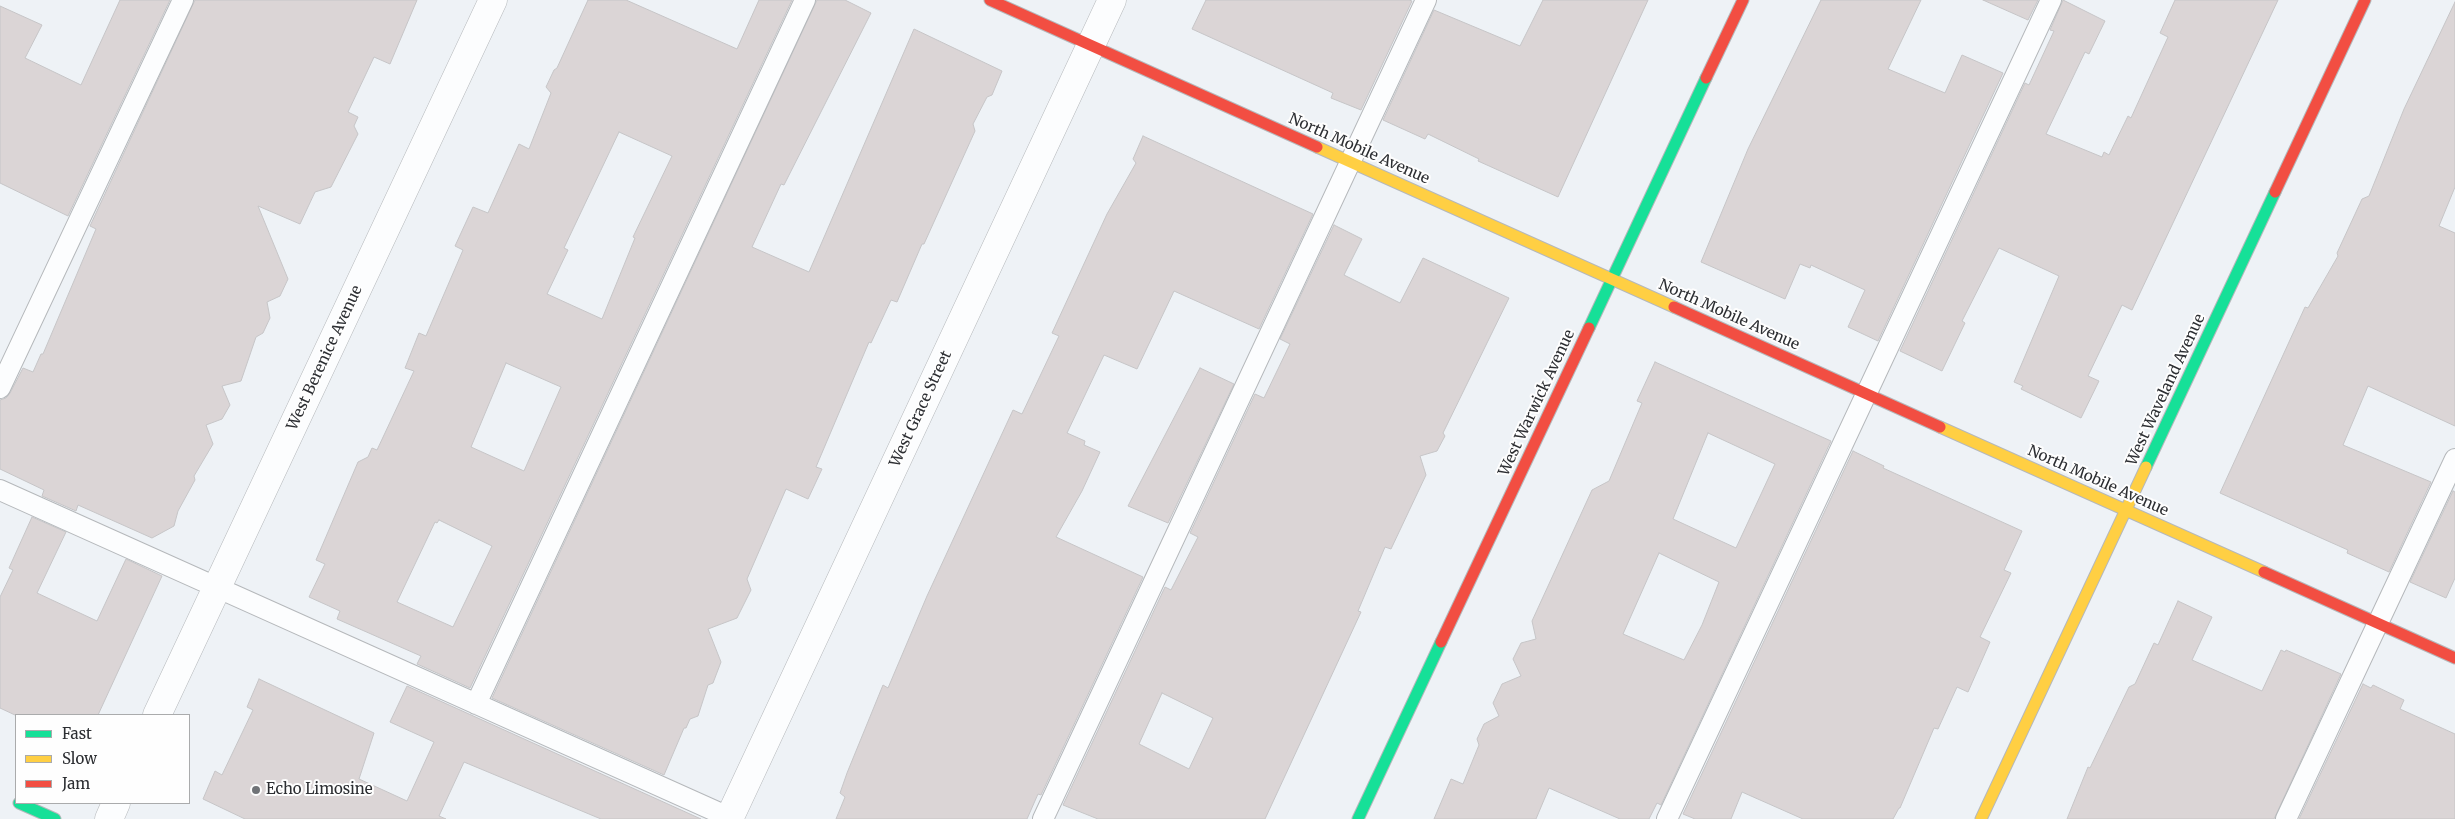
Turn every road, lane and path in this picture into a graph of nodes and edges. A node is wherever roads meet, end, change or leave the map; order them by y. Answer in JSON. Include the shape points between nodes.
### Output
{"nodes":[{"id":1,"x":183,"y":0,"type":"edge"},
{"id":2,"x":493,"y":0,"type":"edge"},
{"id":3,"x":805,"y":0,"type":"edge"},
{"id":4,"x":990,"y":0,"type":"edge"},
{"id":5,"x":1112,"y":0,"type":"edge"},
{"id":6,"x":1426,"y":0,"type":"edge"},
{"id":7,"x":1743,"y":0,"type":"edge"},
{"id":8,"x":2051,"y":0,"type":"edge"},
{"id":9,"x":2365,"y":0,"type":"edge"},
{"id":10,"x":1091,"y":46,"type":"junction"},
{"id":11,"x":1351,"y":162,"type":"junction"},
{"id":12,"x":1612,"y":279,"type":"junction"},
{"id":13,"x":0,"y":388,"type":"edge"},
{"id":14,"x":1867,"y":393,"type":"junction"},
{"id":15,"x":2455,"y":459,"type":"edge"},
{"id":16,"x":0,"y":490,"type":"edge"},
{"id":17,"x":2126,"y":510,"type":"junction"},
{"id":18,"x":217,"y":587,"type":"junction"},
{"id":19,"x":2378,"y":623,"type":"junction"},
{"id":20,"x":2455,"y":658,"type":"edge"},
{"id":21,"x":476,"y":704,"type":"junction"},
{"id":22,"x":157,"y":714,"type":"edge"},
{"id":23,"x":21,"y":804,"type":"edge"},
{"id":24,"x":116,"y":804,"type":"edge"},
{"id":25,"x":55,"y":819,"type":"edge"},
{"id":26,"x":108,"y":819,"type":"edge"},
{"id":27,"x":730,"y":819,"type":"edge"},
{"id":28,"x":1043,"y":819,"type":"edge"},
{"id":29,"x":1358,"y":819,"type":"edge"},
{"id":30,"x":1667,"y":819,"type":"edge"},
{"id":31,"x":1981,"y":819,"type":"edge"},
{"id":32,"x":2286,"y":819,"type":"edge"}],
"edges":[{"from":1,"to":13,"type":"lane"},
{"from":2,"to":18,"type":"street","name":"West Berenice Avenue"},
{"from":3,"to":21,"type":"lane"},
{"from":4,"to":10,"type":"street","name":"North Mobile Avenue"},
{"from":5,"to":10,"type":"street","name":"West Grace Street"},
{"from":6,"to":11,"type":"lane"},
{"from":7,"to":12,"type":"street","name":"West Warwick Avenue"},
{"from":8,"to":14,"type":"lane"},
{"from":9,"to":17,"type":"street","name":"West Waveland Avenue"},
{"from":10,"to":11,"type":"street","name":"North Mobile Avenue"},
{"from":10,"to":27,"type":"street","name":"West Grace Street"},
{"from":11,"to":12,"type":"street","name":"North Mobile Avenue"},
{"from":11,"to":28,"type":"lane"},
{"from":12,"to":14,"type":"street","name":"North Mobile Avenue"},
{"from":12,"to":29,"type":"street","name":"West Warwick Avenue"},
{"from":14,"to":17,"type":"street","name":"North Mobile Avenue"},
{"from":14,"to":30,"type":"lane"},
{"from":15,"to":19,"type":"lane"},
{"from":16,"to":18,"type":"lane"},
{"from":17,"to":19,"type":"street","name":"North Mobile Avenue"},
{"from":17,"to":31,"type":"street","name":"West Waveland Avenue"},
{"from":18,"to":21,"type":"lane"},
{"from":18,"to":22,"type":"street","name":"West Berenice Avenue"},
{"from":19,"to":20,"type":"street","name":"North Mobile Avenue"},
{"from":19,"to":32,"type":"lane"},
{"from":21,"to":27,"type":"lane"},
{"from":23,"to":25,"type":"street"},
{"from":24,"to":26,"type":"street"}]}
